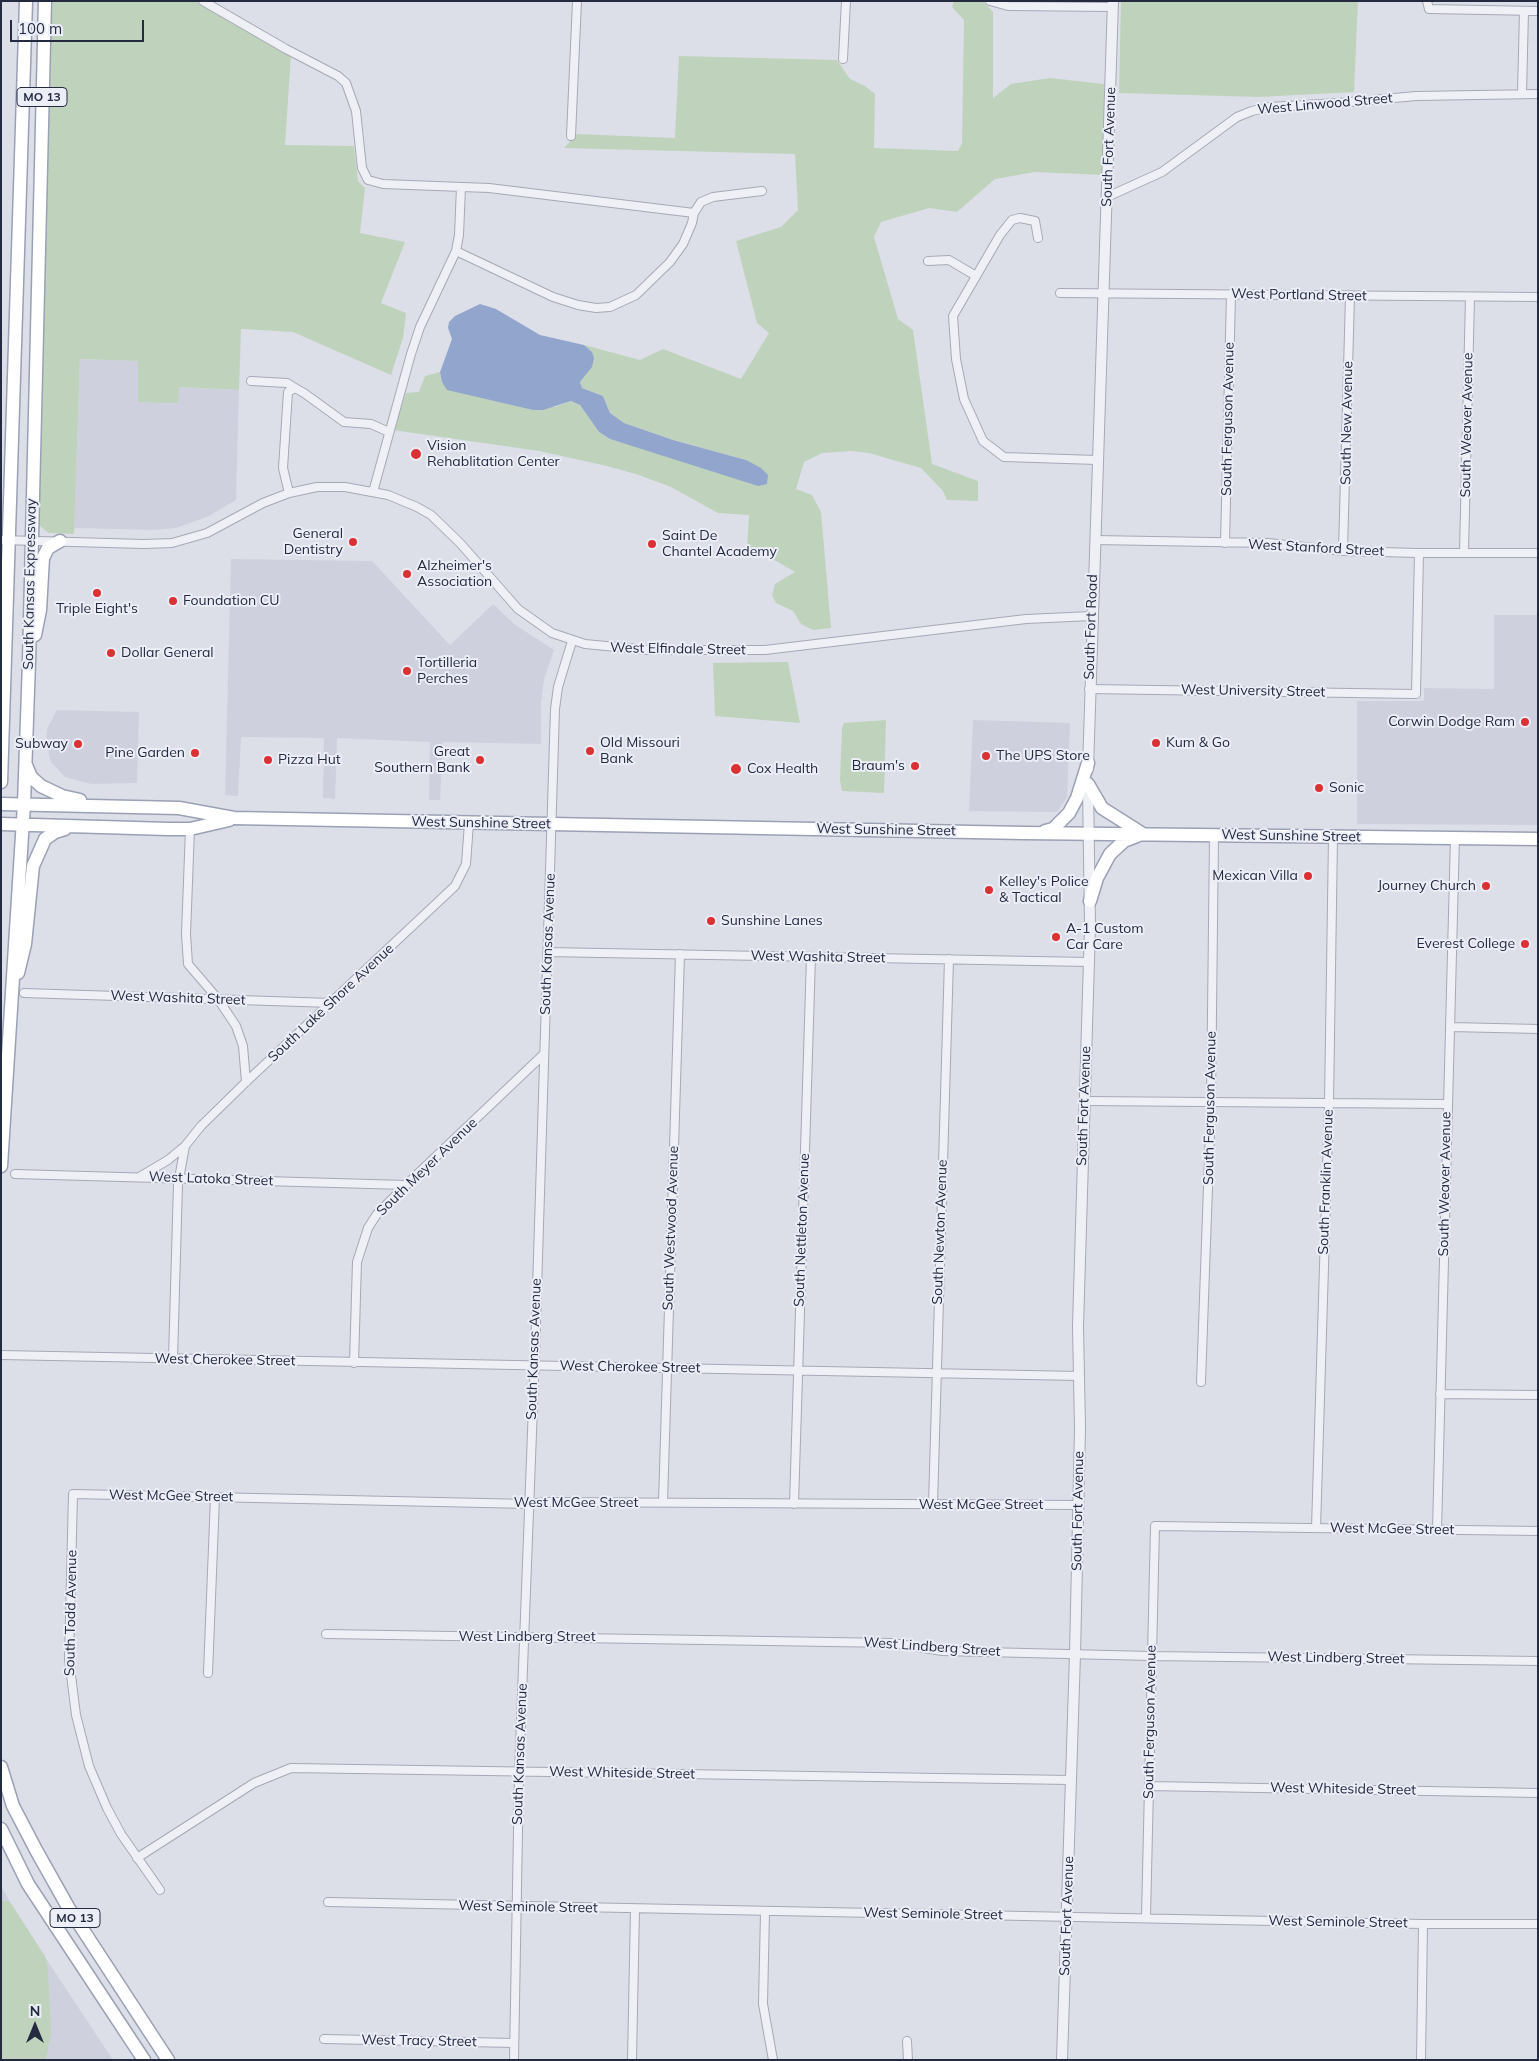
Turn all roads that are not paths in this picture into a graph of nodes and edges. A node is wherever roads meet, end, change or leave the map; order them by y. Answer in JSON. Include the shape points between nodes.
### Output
{"nodes":[{"id":1,"x":26,"y":1,"type":"edge"},
{"id":2,"x":45,"y":1,"type":"edge"},
{"id":3,"x":203,"y":1,"type":"edge"},
{"id":4,"x":577,"y":1,"type":"edge"},
{"id":5,"x":846,"y":1,"type":"edge"},
{"id":6,"x":990,"y":1,"type":"edge"},
{"id":7,"x":1427,"y":1,"type":"edge"},
{"id":8,"x":1113,"y":4,"type":"edge"},
{"id":9,"x":217,"y":5,"type":"edge"},
{"id":10,"x":1524,"y":11,"type":"junction"},
{"id":11,"x":1538,"y":11,"type":"edge"},
{"id":12,"x":843,"y":59,"type":"dead end"},
{"id":13,"x":1522,"y":94,"type":"junction"},
{"id":14,"x":1538,"y":94,"type":"edge"},
{"id":15,"x":571,"y":136,"type":"dead end"},
{"id":16,"x":461,"y":187,"type":"junction"},
{"id":17,"x":762,"y":191,"type":"dead end"},
{"id":18,"x":1107,"y":197,"type":"junction"},
{"id":19,"x":694,"y":213,"type":"junction"},
{"id":20,"x":1038,"y":238,"type":"dead end"},
{"id":21,"x":456,"y":250,"type":"junction"},
{"id":22,"x":928,"y":261,"type":"dead end"},
{"id":23,"x":976,"y":276,"type":"junction"},
{"id":24,"x":1104,"y":292,"type":"junction"},
{"id":25,"x":1060,"y":293,"type":"dead end"},
{"id":26,"x":1231,"y":294,"type":"junction"},
{"id":27,"x":1350,"y":296,"type":"junction"},
{"id":28,"x":1470,"y":297,"type":"junction"},
{"id":29,"x":1538,"y":297,"type":"edge"},
{"id":30,"x":251,"y":381,"type":"dead end"},
{"id":31,"x":294,"y":388,"type":"junction"},
{"id":32,"x":389,"y":432,"type":"junction"},
{"id":33,"x":1097,"y":460,"type":"junction"},
{"id":34,"x":373,"y":492,"type":"junction"},
{"id":35,"x":289,"y":493,"type":"junction"},
{"id":36,"x":5,"y":540,"type":"edge"},
{"id":37,"x":1095,"y":540,"type":"junction"},
{"id":38,"x":30,"y":541,"type":"junction"},
{"id":39,"x":60,"y":542,"type":"junction"},
{"id":40,"x":1225,"y":543,"type":"junction"},
{"id":41,"x":1344,"y":550,"type":"junction"},
{"id":42,"x":1464,"y":552,"type":"junction"},
{"id":43,"x":1419,"y":553,"type":"junction"},
{"id":44,"x":1538,"y":554,"type":"edge"},
{"id":45,"x":8,"y":582,"type":"junction"},
{"id":46,"x":1,"y":612,"type":"edge"},
{"id":47,"x":1092,"y":616,"type":"junction"},
{"id":48,"x":572,"y":641,"type":"junction"},
{"id":49,"x":29,"y":662,"type":"junction"},
{"id":50,"x":1089,"y":688,"type":"junction"},
{"id":51,"x":25,"y":761,"type":"junction"},
{"id":52,"x":1088,"y":763,"type":"junction"},
{"id":53,"x":1,"y":782,"type":"edge"},
{"id":54,"x":1088,"y":784,"type":"junction"},
{"id":55,"x":1,"y":804,"type":"edge"},
{"id":56,"x":24,"y":804,"type":"junction"},
{"id":57,"x":179,"y":808,"type":"junction"},
{"id":58,"x":234,"y":818,"type":"junction"},
{"id":59,"x":469,"y":823,"type":"junction"},
{"id":60,"x":1,"y":824,"type":"edge"},
{"id":61,"x":552,"y":824,"type":"junction"},
{"id":62,"x":22,"y":825,"type":"junction"},
{"id":63,"x":74,"y":827,"type":"junction"},
{"id":64,"x":190,"y":829,"type":"junction"},
{"id":65,"x":1089,"y":833,"type":"junction"},
{"id":66,"x":1025,"y":834,"type":"junction"},
{"id":67,"x":1144,"y":834,"type":"junction"},
{"id":68,"x":1214,"y":835,"type":"junction"},
{"id":69,"x":1334,"y":837,"type":"junction"},
{"id":70,"x":1455,"y":838,"type":"junction"},
{"id":71,"x":1538,"y":838,"type":"edge"},
{"id":72,"x":1090,"y":901,"type":"junction"},
{"id":73,"x":547,"y":952,"type":"junction"},
{"id":74,"x":680,"y":954,"type":"junction"},
{"id":75,"x":811,"y":957,"type":"junction"},
{"id":76,"x":949,"y":959,"type":"junction"},
{"id":77,"x":1089,"y":962,"type":"junction"},
{"id":78,"x":24,"y":994,"type":"dead end"},
{"id":79,"x":10,"y":999,"type":"junction"},
{"id":80,"x":218,"y":999,"type":"junction"},
{"id":81,"x":332,"y":1003,"type":"junction"},
{"id":82,"x":1451,"y":1027,"type":"junction"},
{"id":83,"x":1538,"y":1029,"type":"edge"},
{"id":84,"x":544,"y":1054,"type":"junction"},
{"id":85,"x":246,"y":1082,"type":"junction"},
{"id":86,"x":1084,"y":1101,"type":"junction"},
{"id":87,"x":1211,"y":1103,"type":"junction"},
{"id":88,"x":1329,"y":1103,"type":"junction"},
{"id":89,"x":1447,"y":1104,"type":"junction"},
{"id":90,"x":185,"y":1146,"type":"junction"},
{"id":91,"x":1,"y":1166,"type":"edge"},
{"id":92,"x":15,"y":1174,"type":"dead end"},
{"id":93,"x":140,"y":1177,"type":"junction"},
{"id":94,"x":181,"y":1178,"type":"junction"},
{"id":95,"x":406,"y":1185,"type":"junction"},
{"id":96,"x":1,"y":1355,"type":"edge"},
{"id":97,"x":173,"y":1359,"type":"junction"},
{"id":98,"x":354,"y":1363,"type":"junction"},
{"id":99,"x":534,"y":1366,"type":"junction"},
{"id":100,"x":667,"y":1368,"type":"junction"},
{"id":101,"x":798,"y":1370,"type":"junction"},
{"id":102,"x":936,"y":1373,"type":"junction"},
{"id":103,"x":1079,"y":1376,"type":"junction"},
{"id":104,"x":1201,"y":1382,"type":"dead end"},
{"id":105,"x":1440,"y":1394,"type":"junction"},
{"id":106,"x":1538,"y":1395,"type":"edge"},
{"id":107,"x":73,"y":1494,"type":"joint"},
{"id":108,"x":215,"y":1497,"type":"junction"},
{"id":109,"x":663,"y":1502,"type":"junction"},
{"id":110,"x":529,"y":1504,"type":"junction"},
{"id":111,"x":794,"y":1504,"type":"junction"},
{"id":112,"x":933,"y":1504,"type":"junction"},
{"id":113,"x":1078,"y":1505,"type":"junction"},
{"id":114,"x":1155,"y":1526,"type":"joint"},
{"id":115,"x":1316,"y":1528,"type":"junction"},
{"id":116,"x":1437,"y":1530,"type":"junction"},
{"id":117,"x":1538,"y":1530,"type":"edge"},
{"id":118,"x":326,"y":1634,"type":"dead end"},
{"id":119,"x":524,"y":1638,"type":"junction"},
{"id":120,"x":1075,"y":1654,"type":"junction"},
{"id":121,"x":1151,"y":1656,"type":"junction"},
{"id":122,"x":1538,"y":1660,"type":"edge"},
{"id":123,"x":208,"y":1673,"type":"dead end"},
{"id":124,"x":1,"y":1767,"type":"edge"},
{"id":125,"x":519,"y":1773,"type":"junction"},
{"id":126,"x":1071,"y":1780,"type":"junction"},
{"id":127,"x":1149,"y":1786,"type":"junction"},
{"id":128,"x":1538,"y":1793,"type":"edge"},
{"id":129,"x":1,"y":1829,"type":"edge"},
{"id":130,"x":138,"y":1858,"type":"junction"},
{"id":131,"x":160,"y":1890,"type":"dead end"},
{"id":132,"x":328,"y":1902,"type":"dead end"},
{"id":133,"x":517,"y":1906,"type":"junction"},
{"id":134,"x":635,"y":1909,"type":"junction"},
{"id":135,"x":765,"y":1912,"type":"junction"},
{"id":136,"x":1066,"y":1917,"type":"junction"},
{"id":137,"x":1146,"y":1917,"type":"junction"},
{"id":138,"x":1423,"y":1924,"type":"junction"},
{"id":139,"x":1538,"y":1924,"type":"edge"},
{"id":140,"x":324,"y":2039,"type":"dead end"},
{"id":141,"x":907,"y":2041,"type":"dead end"},
{"id":142,"x":514,"y":2043,"type":"junction"},
{"id":143,"x":144,"y":2060,"type":"edge"},
{"id":144,"x":168,"y":2060,"type":"edge"},
{"id":145,"x":514,"y":2060,"type":"edge"},
{"id":146,"x":632,"y":2060,"type":"edge"},
{"id":147,"x":773,"y":2060,"type":"edge"},
{"id":148,"x":908,"y":2060,"type":"edge"},
{"id":149,"x":1062,"y":2060,"type":"edge"},
{"id":150,"x":1421,"y":2060,"type":"edge"}],
"edges":[{"from":1,"to":36,"type":"main road","name":"South Kansas Expressway","number":"MO 13"},
{"from":2,"to":38,"type":"main road","name":"South Kansas Expressway","number":"MO 13"},
{"from":3,"to":9,"type":"street"},
{"from":4,"to":15,"type":"street"},
{"from":5,"to":12,"type":"street"},
{"from":6,"to":8,"type":"street","via":[[1008,6]]},
{"from":7,"to":10,"type":"street","via":[[1429,9]]},
{"from":8,"to":18,"type":"street","name":"South Fort Avenue"},
{"from":9,"to":16,"type":"street","via":[[346,83],[356,111],[362,168],[368,180],[383,184]]},
{"from":10,"to":11,"type":"street"},
{"from":10,"to":13,"type":"street"},
{"from":13,"to":14,"type":"street","name":"West Linwood Street"},
{"from":13,"to":18,"type":"street","name":"West Linwood Street","via":[[1416,96],[1252,111],[1237,117],[1162,172]]},
{"from":16,"to":19,"type":"street"},
{"from":16,"to":21,"type":"street"},
{"from":17,"to":19,"type":"street","via":[[707,199],[697,206]]},
{"from":18,"to":24,"type":"street","name":"South Fort Avenue"},
{"from":19,"to":21,"type":"street","via":[[689,234],[670,262],[636,294],[610,307],[587,306],[553,297]]},
{"from":20,"to":23,"type":"street","via":[[1035,221],[1012,220]]},
{"from":21,"to":32,"type":"street","via":[[420,327]]},
{"from":22,"to":23,"type":"street","via":[[948,260]]},
{"from":23,"to":33,"type":"street","via":[[958,304],[953,320],[964,399],[982,441],[1004,457]]},
{"from":24,"to":25,"type":"street","name":"West Portland Street"},
{"from":24,"to":26,"type":"street","name":"West Portland Street"},
{"from":24,"to":33,"type":"street","name":"South Fort Road"},
{"from":26,"to":27,"type":"street","name":"West Portland Street"},
{"from":26,"to":40,"type":"street","name":"South Ferguson Avenue"},
{"from":27,"to":28,"type":"street","name":"West Portland Street"},
{"from":27,"to":41,"type":"street","name":"South New Avenue"},
{"from":28,"to":29,"type":"street","name":"West Portland Street"},
{"from":28,"to":42,"type":"street","name":"South Weaver Avenue"},
{"from":30,"to":31,"type":"street","via":[[287,383]]},
{"from":31,"to":32,"type":"street","via":[[344,422],[371,424]]},
{"from":31,"to":35,"type":"street","via":[[288,392],[284,431],[283,468]]},
{"from":32,"to":34,"type":"street"},
{"from":33,"to":37,"type":"street","name":"South Fort Road"},
{"from":34,"to":35,"type":"street","name":"West Elfindale Street","via":[[331,486]]},
{"from":34,"to":48,"type":"street","name":"West Elfindale Street","via":[[404,501],[431,515],[518,609],[539,626]]},
{"from":35,"to":39,"type":"street","name":"West Elfindale Street","via":[[263,503],[218,528],[184,540],[144,544]]},
{"from":36,"to":38,"type":"street","name":"West Elfindale Street"},
{"from":36,"to":45,"type":"main road","name":"South Kansas Expressway","number":"MO 13"},
{"from":37,"to":40,"type":"street","name":"West Stanford Street"},
{"from":37,"to":47,"type":"street","name":"South Fort Road"},
{"from":38,"to":39,"type":"street","name":"West Elfindale Street"},
{"from":38,"to":49,"type":"main road","name":"South Kansas Expressway","number":"MO 13"},
{"from":39,"to":49,"type":"main road","via":[[48,548],[43,558],[40,610]]},
{"from":40,"to":41,"type":"street","name":"West Stanford Street"},
{"from":41,"to":43,"type":"street","name":"West Stanford Street"},
{"from":42,"to":43,"type":"street","name":"West Stanford Street"},
{"from":42,"to":44,"type":"street","name":"West Stanford Street"},
{"from":43,"to":50,"type":"street","name":"West University Street","via":[[1416,694]]},
{"from":45,"to":46,"type":"main road"},
{"from":45,"to":53,"type":"main road","name":"South Kansas Expressway","number":"MO 13"},
{"from":47,"to":48,"type":"street","name":"West Elfindale Street","via":[[1026,619],[765,650],[630,650]]},
{"from":47,"to":50,"type":"street","name":"South Fort Road"},
{"from":48,"to":61,"type":"street","name":"South Kansas Avenue","via":[[556,696]]},
{"from":49,"to":51,"type":"main road","name":"South Kansas Expressway","number":"MO 13"},
{"from":50,"to":52,"type":"street","name":"South Fort Road"},
{"from":51,"to":56,"type":"main road","name":"South Kansas Expressway","number":"MO 13"},
{"from":51,"to":57,"type":"main road","via":[[36,782],[62,796],[84,801]]},
{"from":52,"to":54,"type":"street","name":"South Fort Road"},
{"from":52,"to":66,"type":"main road","via":[[1077,798],[1065,819],[1053,830]]},
{"from":54,"to":65,"type":"street","name":"South Fort Road"},
{"from":54,"to":67,"type":"main road","via":[[1102,808]]},
{"from":55,"to":56,"type":"main road","name":"West Sunshine Street"},
{"from":56,"to":57,"type":"main road","name":"West Sunshine Street"},
{"from":56,"to":62,"type":"main road","name":"South Kansas Expressway","number":"MO 13"},
{"from":57,"to":58,"type":"main road","name":"West Sunshine Street"},
{"from":58,"to":59,"type":"main road","name":"West Sunshine Street"},
{"from":58,"to":64,"type":"main road","name":"West Sunshine Street"},
{"from":59,"to":61,"type":"main road","name":"West Sunshine Street"},
{"from":59,"to":81,"type":"street","name":"South Lake Shore Avenue","via":[[466,864],[455,886]]},
{"from":60,"to":62,"type":"main road","name":"West Sunshine Street"},
{"from":61,"to":66,"type":"main road","name":"West Sunshine Street"},
{"from":61,"to":73,"type":"street","name":"South Kansas Avenue"},
{"from":62,"to":63,"type":"main road","name":"West Sunshine Street"},
{"from":62,"to":79,"type":"main road","name":"South Kansas Expressway","number":"MO 13"},
{"from":63,"to":64,"type":"main road","name":"West Sunshine Street"},
{"from":63,"to":79,"type":"main road","via":[[50,835],[37,855],[30,880],[25,944]]},
{"from":64,"to":80,"type":"street","via":[[188,964]]},
{"from":65,"to":66,"type":"main road","name":"West Sunshine Street"},
{"from":65,"to":67,"type":"main road","name":"West Sunshine Street"},
{"from":65,"to":72,"type":"street","name":"South Fort Road"},
{"from":67,"to":68,"type":"main road","name":"West Sunshine Street"},
{"from":67,"to":72,"type":"main road","via":[[1124,841],[1110,854],[1097,878]]},
{"from":68,"to":69,"type":"main road","name":"West Sunshine Street"},
{"from":68,"to":87,"type":"street","name":"South Ferguson Avenue"},
{"from":69,"to":70,"type":"main road","name":"West Sunshine Street"},
{"from":69,"to":88,"type":"street","name":"South Franklin Avenue"},
{"from":70,"to":71,"type":"main road","name":"West Sunshine Street"},
{"from":70,"to":82,"type":"street","name":"South Weaver Avenue"},
{"from":72,"to":77,"type":"street","name":"South Fort Road"},
{"from":73,"to":74,"type":"street","name":"West Washita Street"},
{"from":73,"to":84,"type":"street","name":"South Kansas Avenue"},
{"from":74,"to":75,"type":"street","name":"West Washita Street"},
{"from":74,"to":100,"type":"street","name":"South Westwood Avenue"},
{"from":75,"to":76,"type":"street","name":"West Washita Street"},
{"from":75,"to":101,"type":"street","name":"South Nettleton Avenue"},
{"from":76,"to":77,"type":"street","name":"West Washita Street"},
{"from":76,"to":102,"type":"street","name":"South Newton Avenue"},
{"from":77,"to":86,"type":"street","name":"South Fort Avenue"},
{"from":78,"to":80,"type":"street","name":"West Washita Street"},
{"from":79,"to":91,"type":"main road","name":"South Kansas Expressway","number":"MO 13"},
{"from":80,"to":81,"type":"street","name":"West Washita Street"},
{"from":80,"to":85,"type":"street","via":[[242,1039]]},
{"from":81,"to":85,"type":"street","name":"South Lake Shore Avenue"},
{"from":82,"to":83,"type":"street"},
{"from":82,"to":89,"type":"street","name":"South Weaver Avenue"},
{"from":84,"to":95,"type":"street","name":"South Meyer Avenue"},
{"from":84,"to":99,"type":"street","name":"South Kansas Avenue"},
{"from":85,"to":90,"type":"street","name":"South Lake Shore Avenue"},
{"from":86,"to":87,"type":"street"},
{"from":86,"to":103,"type":"street","name":"South Fort Avenue"},
{"from":87,"to":88,"type":"street"},
{"from":87,"to":104,"type":"street","name":"South Ferguson Avenue"},
{"from":88,"to":89,"type":"street"},
{"from":88,"to":115,"type":"street","name":"South Franklin Avenue"},
{"from":89,"to":105,"type":"street","name":"South Weaver Avenue"},
{"from":90,"to":93,"type":"street","name":"South Lake Shore Avenue"},
{"from":90,"to":94,"type":"street"},
{"from":92,"to":93,"type":"street","name":"West Latoka Street"},
{"from":93,"to":94,"type":"street","name":"West Latoka Street"},
{"from":94,"to":95,"type":"street","name":"West Latoka Street"},
{"from":94,"to":97,"type":"street","via":[[178,1184]]},
{"from":95,"to":98,"type":"street","name":"South Meyer Avenue","via":[[377,1214],[361,1244],[356,1271]]},
{"from":96,"to":97,"type":"street","name":"West Cherokee Street"},
{"from":97,"to":98,"type":"street","name":"West Cherokee Street"},
{"from":98,"to":99,"type":"street","name":"West Cherokee Street"},
{"from":99,"to":100,"type":"street","name":"West Cherokee Street"},
{"from":99,"to":110,"type":"street","name":"South Kansas Avenue"},
{"from":100,"to":101,"type":"street","name":"West Cherokee Street"},
{"from":100,"to":109,"type":"street","name":"South Westwood Avenue"},
{"from":101,"to":102,"type":"street","name":"West Cherokee Street"},
{"from":101,"to":111,"type":"street","name":"South Nettleton Avenue"},
{"from":102,"to":103,"type":"street","name":"West Cherokee Street"},
{"from":102,"to":112,"type":"street","name":"South Newton Avenue"},
{"from":103,"to":113,"type":"street","name":"South Fort Avenue"},
{"from":105,"to":106,"type":"street"},
{"from":105,"to":116,"type":"street","name":"South Weaver Avenue"},
{"from":107,"to":108,"type":"street","name":"West McGee Street"},
{"from":107,"to":130,"type":"street","name":"South Todd Avenue","via":[[69,1638],[72,1697],[94,1780],[114,1821]]},
{"from":108,"to":110,"type":"street","name":"West McGee Street"},
{"from":108,"to":123,"type":"street"},
{"from":109,"to":110,"type":"street","name":"West McGee Street"},
{"from":109,"to":111,"type":"street","name":"West McGee Street"},
{"from":110,"to":119,"type":"street","name":"South Kansas Avenue"},
{"from":111,"to":112,"type":"street","name":"West McGee Street"},
{"from":112,"to":113,"type":"street","name":"West McGee Street"},
{"from":113,"to":120,"type":"street","name":"South Fort Avenue"},
{"from":114,"to":115,"type":"street","name":"West McGee Street"},
{"from":114,"to":121,"type":"street","name":"South Ferguson Avenue"},
{"from":115,"to":116,"type":"street","name":"West McGee Street"},
{"from":116,"to":117,"type":"street","name":"West McGee Street"},
{"from":118,"to":119,"type":"street","name":"West Lindberg Street"},
{"from":119,"to":120,"type":"street","name":"West Lindberg Street","via":[[893,1643],[942,1651]]},
{"from":119,"to":125,"type":"street","name":"South Kansas Avenue"},
{"from":120,"to":121,"type":"street","name":"West Lindberg Street"},
{"from":120,"to":126,"type":"street","name":"South Fort Avenue"},
{"from":121,"to":122,"type":"street","name":"West Lindberg Street"},
{"from":121,"to":127,"type":"street","name":"South Ferguson Avenue"},
{"from":124,"to":144,"type":"main road","number":"MO 13","via":[[13,1806],[68,1907]]},
{"from":125,"to":126,"type":"street","name":"West Whiteside Street"},
{"from":125,"to":130,"type":"street","name":"West Whiteside Street","via":[[291,1768],[254,1783]]},
{"from":125,"to":133,"type":"street","name":"South Kansas Avenue"},
{"from":126,"to":136,"type":"street","name":"South Fort Avenue"},
{"from":127,"to":128,"type":"street","name":"West Whiteside Street"},
{"from":127,"to":137,"type":"street","name":"South Ferguson Avenue"},
{"from":129,"to":143,"type":"main road","number":"MO 13","via":[[28,1884]]},
{"from":130,"to":131,"type":"street","name":"South Todd Avenue"},
{"from":132,"to":133,"type":"street","name":"West Seminole Street"},
{"from":133,"to":134,"type":"street","name":"West Seminole Street"},
{"from":133,"to":142,"type":"street","name":"South Kansas Avenue"},
{"from":134,"to":135,"type":"street","name":"West Seminole Street"},
{"from":134,"to":146,"type":"street"},
{"from":135,"to":136,"type":"street","name":"West Seminole Street"},
{"from":135,"to":147,"type":"street","via":[[763,2004]]},
{"from":136,"to":137,"type":"street","name":"West Seminole Street"},
{"from":136,"to":149,"type":"street","name":"South Fort Avenue"},
{"from":137,"to":138,"type":"street","name":"West Seminole Street"},
{"from":138,"to":139,"type":"street","name":"West Seminole Street"},
{"from":138,"to":150,"type":"street"},
{"from":140,"to":142,"type":"street","name":"West Tracy Street"},
{"from":141,"to":148,"type":"street"},
{"from":142,"to":145,"type":"street","name":"South Kansas Avenue"}]}
